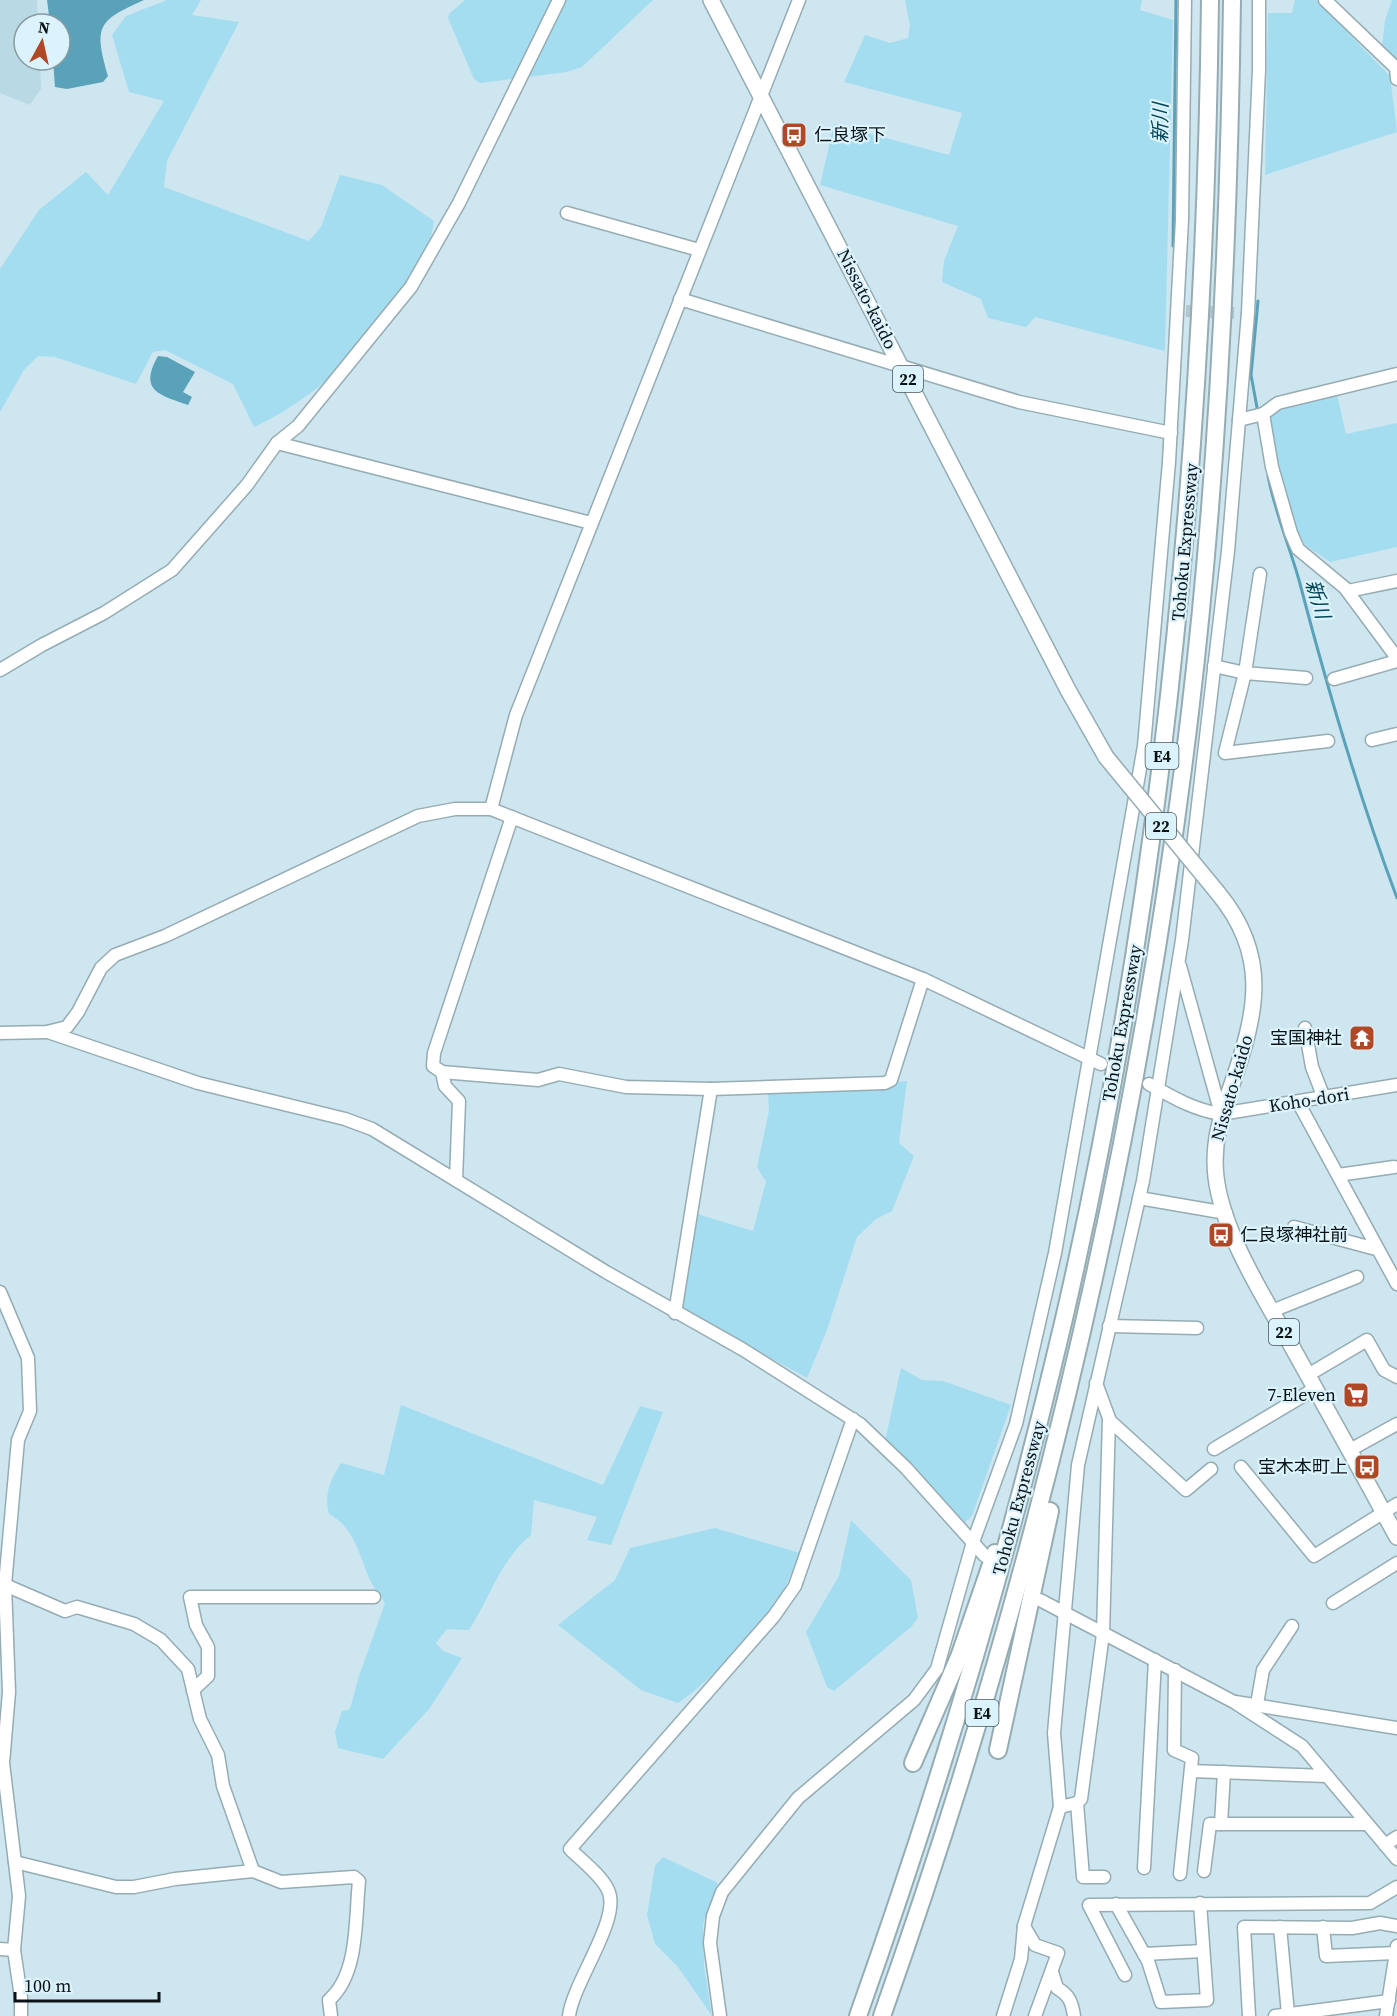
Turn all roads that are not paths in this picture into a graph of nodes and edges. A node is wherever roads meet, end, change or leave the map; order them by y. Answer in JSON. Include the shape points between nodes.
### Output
{"nodes":[{"id":1,"x":559,"y":0,"type":"edge"},
{"id":2,"x":711,"y":0,"type":"edge"},
{"id":3,"x":799,"y":0,"type":"edge"},
{"id":4,"x":1185,"y":0,"type":"edge"},
{"id":5,"x":1210,"y":0,"type":"edge"},
{"id":6,"x":1232,"y":0,"type":"edge"},
{"id":7,"x":1259,"y":0,"type":"edge"},
{"id":8,"x":1325,"y":0,"type":"edge"},
{"id":9,"x":1397,"y":79,"type":"edge"},
{"id":10,"x":762,"y":94,"type":"junction"},
{"id":11,"x":567,"y":213,"type":"dead end"},
{"id":12,"x":699,"y":250,"type":"junction"},
{"id":13,"x":680,"y":299,"type":"junction"},
{"id":14,"x":902,"y":366,"type":"junction"},
{"id":15,"x":1397,"y":374,"type":"edge"},
{"id":16,"x":1251,"y":417,"type":"junction"},
{"id":17,"x":1171,"y":433,"type":"junction"},
{"id":18,"x":277,"y":443,"type":"junction"},
{"id":19,"x":591,"y":523,"type":"junction"},
{"id":20,"x":1260,"y":574,"type":"dead end"},
{"id":21,"x":1397,"y":581,"type":"edge"},
{"id":22,"x":1348,"y":591,"type":"junction"},
{"id":23,"x":1397,"y":659,"type":"edge"},
{"id":24,"x":1214,"y":666,"type":"junction"},
{"id":25,"x":0,"y":670,"type":"edge"},
{"id":26,"x":1245,"y":673,"type":"junction"},
{"id":27,"x":1306,"y":678,"type":"dead end"},
{"id":28,"x":1335,"y":679,"type":"dead end"},
{"id":29,"x":1397,"y":734,"type":"edge"},
{"id":30,"x":1372,"y":740,"type":"dead end"},
{"id":31,"x":1328,"y":741,"type":"dead end"},
{"id":32,"x":491,"y":810,"type":"junction"},
{"id":33,"x":512,"y":818,"type":"junction"},
{"id":34,"x":1179,"y":959,"type":"junction"},
{"id":35,"x":923,"y":979,"type":"junction"},
{"id":36,"x":1305,"y":1028,"type":"dead end"},
{"id":37,"x":47,"y":1032,"type":"junction"},
{"id":38,"x":0,"y":1034,"type":"edge"},
{"id":39,"x":1095,"y":1061,"type":"junction"},
{"id":40,"x":442,"y":1072,"type":"junction"},
{"id":41,"x":1397,"y":1085,"type":"edge"},
{"id":42,"x":1154,"y":1087,"type":"junction"},
{"id":43,"x":711,"y":1089,"type":"junction"},
{"id":44,"x":1324,"y":1098,"type":"junction"},
{"id":45,"x":1298,"y":1102,"type":"junction"},
{"id":46,"x":1221,"y":1114,"type":"junction"},
{"id":47,"x":1394,"y":1167,"type":"dead end"},
{"id":48,"x":1338,"y":1175,"type":"junction"},
{"id":49,"x":456,"y":1180,"type":"junction"},
{"id":50,"x":1139,"y":1198,"type":"junction"},
{"id":51,"x":1226,"y":1214,"type":"junction"},
{"id":52,"x":1294,"y":1227,"type":"dead end"},
{"id":53,"x":1376,"y":1249,"type":"junction"},
{"id":54,"x":1357,"y":1276,"type":"dead end"},
{"id":55,"x":1397,"y":1284,"type":"edge"},
{"id":56,"x":0,"y":1292,"type":"edge"},
{"id":57,"x":1272,"y":1311,"type":"junction"},
{"id":58,"x":675,"y":1313,"type":"junction"},
{"id":59,"x":1109,"y":1326,"type":"junction"},
{"id":60,"x":1197,"y":1328,"type":"dead end"},
{"id":61,"x":1397,"y":1377,"type":"edge"},
{"id":62,"x":1312,"y":1382,"type":"junction"},
{"id":63,"x":1096,"y":1383,"type":"junction"},
{"id":64,"x":1066,"y":1406,"type":"junction"},
{"id":65,"x":853,"y":1419,"type":"junction"},
{"id":66,"x":1109,"y":1420,"type":"junction"},
{"id":67,"x":1397,"y":1424,"type":"edge"},
{"id":68,"x":1214,"y":1449,"type":"dead end"},
{"id":69,"x":1350,"y":1450,"type":"junction"},
{"id":70,"x":1241,"y":1467,"type":"dead end"},
{"id":71,"x":1211,"y":1468,"type":"dead end"},
{"id":72,"x":1019,"y":1500,"type":"junction"},
{"id":73,"x":1397,"y":1504,"type":"edge"},
{"id":74,"x":1383,"y":1511,"type":"junction"},
{"id":75,"x":1397,"y":1537,"type":"edge"},
{"id":76,"x":974,"y":1542,"type":"junction"},
{"id":77,"x":985,"y":1556,"type":"dead end"},
{"id":78,"x":1397,"y":1563,"type":"edge"},
{"id":79,"x":5,"y":1585,"type":"junction"},
{"id":80,"x":374,"y":1597,"type":"dead end"},
{"id":81,"x":1040,"y":1599,"type":"dead end"},
{"id":82,"x":1333,"y":1603,"type":"dead end"},
{"id":83,"x":1063,"y":1613,"type":"junction"},
{"id":84,"x":1292,"y":1626,"type":"dead end"},
{"id":85,"x":1104,"y":1634,"type":"junction"},
{"id":86,"x":1155,"y":1660,"type":"junction"},
{"id":87,"x":1175,"y":1670,"type":"junction"},
{"id":88,"x":193,"y":1690,"type":"junction"},
{"id":89,"x":1234,"y":1702,"type":"junction"},
{"id":90,"x":1257,"y":1704,"type":"junction"},
{"id":91,"x":1397,"y":1728,"type":"edge"},
{"id":92,"x":998,"y":1750,"type":"dead end"},
{"id":93,"x":914,"y":1763,"type":"dead end"},
{"id":94,"x":1191,"y":1771,"type":"junction"},
{"id":95,"x":1224,"y":1772,"type":"junction"},
{"id":96,"x":1328,"y":1776,"type":"junction"},
{"id":97,"x":1077,"y":1803,"type":"junction"},
{"id":98,"x":1060,"y":1808,"type":"junction"},
{"id":99,"x":1221,"y":1824,"type":"junction"},
{"id":100,"x":1367,"y":1824,"type":"junction"},
{"id":101,"x":1397,"y":1837,"type":"edge"},
{"id":102,"x":1385,"y":1845,"type":"junction"},
{"id":103,"x":1397,"y":1859,"type":"edge"},
{"id":104,"x":15,"y":1862,"type":"junction"},
{"id":105,"x":1144,"y":1868,"type":"dead end"},
{"id":106,"x":253,"y":1871,"type":"junction"},
{"id":107,"x":1204,"y":1871,"type":"dead end"},
{"id":108,"x":1180,"y":1874,"type":"dead end"},
{"id":109,"x":1104,"y":1877,"type":"dead end"},
{"id":110,"x":1397,"y":1887,"type":"edge"},
{"id":111,"x":1200,"y":1903,"type":"junction"},
{"id":112,"x":1116,"y":1904,"type":"junction"},
{"id":113,"x":1024,"y":1926,"type":"junction"},
{"id":114,"x":1397,"y":1926,"type":"edge"},
{"id":115,"x":1280,"y":1927,"type":"junction"},
{"id":116,"x":1323,"y":1927,"type":"junction"},
{"id":117,"x":0,"y":1949,"type":"edge"},
{"id":118,"x":14,"y":1950,"type":"junction"},
{"id":119,"x":1397,"y":1950,"type":"edge"},
{"id":120,"x":1203,"y":1951,"type":"junction"},
{"id":121,"x":1144,"y":1954,"type":"junction"},
{"id":122,"x":1052,"y":1972,"type":"junction"},
{"id":123,"x":1125,"y":1975,"type":"dead end"},
{"id":124,"x":1389,"y":2001,"type":"junction"},
{"id":125,"x":1288,"y":2014,"type":"junction"},
{"id":126,"x":21,"y":2016,"type":"edge"},
{"id":127,"x":331,"y":2016,"type":"edge"},
{"id":128,"x":569,"y":2016,"type":"edge"},
{"id":129,"x":720,"y":2016,"type":"edge"},
{"id":130,"x":858,"y":2016,"type":"edge"},
{"id":131,"x":882,"y":2016,"type":"edge"},
{"id":132,"x":1003,"y":2016,"type":"edge"},
{"id":133,"x":1035,"y":2016,"type":"edge"},
{"id":134,"x":1074,"y":2016,"type":"edge"},
{"id":135,"x":1249,"y":2016,"type":"edge"},
{"id":136,"x":1275,"y":2016,"type":"edge"},
{"id":137,"x":1386,"y":2016,"type":"edge"}],
"edges":[{"from":1,"to":18,"type":"street","via":[[459,203],[411,286],[298,426]]},
{"from":2,"to":10,"type":"main road","name":"Nissato-kaido","number":"22"},
{"from":3,"to":10,"type":"street"},
{"from":4,"to":17,"type":"street","via":[[1182,310]]},
{"from":5,"to":72,"type":"highway","name":"Tohoku Expressway","number":"E4","via":[[1198,378],[1166,731],[1107,1112],[1064,1319]]},
{"from":6,"to":64,"type":"highway","name":"Tohoku Expressway","number":"E4","via":[[1220,379],[1191,710],[1133,1093]]},
{"from":7,"to":16,"type":"street","via":[[1259,70],[1242,313]]},
{"from":8,"to":9,"type":"street","via":[[1396,68]]},
{"from":10,"to":12,"type":"street"},
{"from":10,"to":14,"type":"main road","name":"Nissato-kaido","number":"22"},
{"from":11,"to":12,"type":"street"},
{"from":12,"to":13,"type":"street"},
{"from":13,"to":14,"type":"street"},
{"from":13,"to":19,"type":"street"},
{"from":14,"to":17,"type":"street","via":[[1019,402]]},
{"from":14,"to":46,"type":"main road","name":"Nissato-kaido","number":"22","bridge":true,"via":[[1106,757],[1245,931],[1254,972],[1250,1025]]},
{"from":15,"to":16,"type":"street","via":[[1278,403]]},
{"from":16,"to":22,"type":"street","via":[[1272,467],[1298,549]]},
{"from":16,"to":24,"type":"street","via":[[1228,551]]},
{"from":17,"to":39,"type":"street","via":[[1143,746]]},
{"from":18,"to":19,"type":"street"},
{"from":18,"to":25,"type":"street","via":[[247,485],[172,570]]},
{"from":19,"to":32,"type":"street","via":[[516,715]]},
{"from":20,"to":26,"type":"street"},
{"from":21,"to":22,"type":"street"},
{"from":22,"to":23,"type":"street"},
{"from":23,"to":28,"type":"street"},
{"from":24,"to":26,"type":"street"},
{"from":24,"to":34,"type":"street"},
{"from":26,"to":27,"type":"street"},
{"from":26,"to":31,"type":"street","via":[[1225,753]]},
{"from":29,"to":30,"type":"street"},
{"from":32,"to":33,"type":"street"},
{"from":32,"to":37,"type":"street","via":[[454,809],[418,816],[165,936],[115,955],[101,968],[68,1027]]},
{"from":33,"to":35,"type":"street"},
{"from":33,"to":40,"type":"street","via":[[434,1053],[433,1066]]},
{"from":34,"to":42,"type":"street"},
{"from":34,"to":46,"type":"street"},
{"from":35,"to":39,"type":"street"},
{"from":35,"to":43,"type":"street","via":[[891,1080]]},
{"from":36,"to":44,"type":"street","via":[[1312,1066]]},
{"from":37,"to":38,"type":"street"},
{"from":37,"to":49,"type":"street","via":[[198,1083],[345,1119],[372,1129]]},
{"from":39,"to":76,"type":"street","via":[[1016,1424]]},
{"from":40,"to":43,"type":"street","via":[[538,1080],[559,1074],[626,1087]]},
{"from":40,"to":49,"type":"street","via":[[445,1086],[459,1101]]},
{"from":41,"to":44,"type":"street","name":"Koho-dori"},
{"from":42,"to":46,"type":"street","via":[[1197,1108]]},
{"from":42,"to":50,"type":"street"},
{"from":43,"to":58,"type":"street"},
{"from":44,"to":45,"type":"street","name":"Koho-dori"},
{"from":45,"to":46,"type":"street","name":"Koho-dori"},
{"from":45,"to":48,"type":"street"},
{"from":46,"to":51,"type":"main road","name":"Nissato-kaido","number":"22","via":[[1215,1163]]},
{"from":47,"to":48,"type":"street"},
{"from":48,"to":53,"type":"street"},
{"from":49,"to":58,"type":"street"},
{"from":50,"to":51,"type":"street"},
{"from":50,"to":59,"type":"street"},
{"from":51,"to":57,"type":"main road","name":"Nissato-kaido","number":"22"},
{"from":52,"to":53,"type":"street"},
{"from":53,"to":55,"type":"street"},
{"from":54,"to":57,"type":"street"},
{"from":56,"to":79,"type":"street","via":[[28,1358],[30,1411],[18,1440]]},
{"from":57,"to":62,"type":"main road","name":"Nissato-kaido","number":"22"},
{"from":58,"to":65,"type":"street","via":[[742,1349]]},
{"from":59,"to":60,"type":"street"},
{"from":59,"to":63,"type":"street"},
{"from":61,"to":62,"type":"street","via":[[1384,1370],[1367,1340]]},
{"from":62,"to":68,"type":"street"},
{"from":62,"to":69,"type":"main road","name":"Nissato-kaido","number":"22"},
{"from":63,"to":66,"type":"street"},
{"from":63,"to":83,"type":"street","via":[[1078,1464]]},
{"from":64,"to":92,"type":"highway","via":[[1051,1504]]},
{"from":64,"to":131,"type":"highway","name":"Tohoku Expressway","number":"E4","via":[[984,1707]]},
{"from":65,"to":76,"type":"street","via":[[906,1468]]},
{"from":65,"to":128,"type":"street","via":[[795,1586],[774,1616],[570,1849],[608,1888],[612,1900],[610,1914],[575,1990]]},
{"from":66,"to":71,"type":"street","via":[[1186,1490]]},
{"from":66,"to":85,"type":"street"},
{"from":67,"to":69,"type":"street"},
{"from":69,"to":74,"type":"main road","name":"Nissato-kaido","number":"22"},
{"from":70,"to":74,"type":"street","via":[[1314,1556]]},
{"from":72,"to":93,"type":"highway","via":[[993,1558],[946,1692]]},
{"from":72,"to":130,"type":"highway","name":"Tohoku Expressway","number":"E4","via":[[963,1700]]},
{"from":73,"to":74,"type":"street"},
{"from":74,"to":75,"type":"main road","name":"Nissato-kaido","number":"22"},
{"from":76,"to":77,"type":"street"},
{"from":76,"to":129,"type":"street","via":[[937,1669],[914,1700],[798,1798],[722,1892],[713,1916],[710,1943]]},
{"from":78,"to":82,"type":"street"},
{"from":79,"to":88,"type":"street","via":[[65,1611],[77,1607],[134,1624],[161,1640],[188,1669]]},
{"from":79,"to":104,"type":"street","via":[[9,1692],[3,1763]]},
{"from":80,"to":88,"type":"street","via":[[190,1597],[196,1625],[208,1647],[208,1676]]},
{"from":81,"to":83,"type":"street"},
{"from":83,"to":85,"type":"street"},
{"from":83,"to":98,"type":"street","via":[[1054,1733]]},
{"from":84,"to":90,"type":"street","via":[[1263,1670]]},
{"from":85,"to":86,"type":"street"},
{"from":85,"to":97,"type":"street","via":[[1081,1799]]},
{"from":86,"to":87,"type":"street"},
{"from":86,"to":105,"type":"street"},
{"from":87,"to":89,"type":"street"},
{"from":87,"to":94,"type":"street","via":[[1174,1750],[1192,1758]]},
{"from":88,"to":106,"type":"street","via":[[200,1719],[218,1755],[223,1786]]},
{"from":89,"to":90,"type":"street"},
{"from":89,"to":96,"type":"street","via":[[1302,1746]]},
{"from":90,"to":91,"type":"street"},
{"from":94,"to":95,"type":"street"},
{"from":94,"to":108,"type":"street"},
{"from":95,"to":96,"type":"street"},
{"from":95,"to":99,"type":"street"},
{"from":96,"to":100,"type":"street"},
{"from":97,"to":98,"type":"street"},
{"from":97,"to":109,"type":"street","via":[[1083,1877]]},
{"from":98,"to":113,"type":"street"},
{"from":99,"to":100,"type":"street"},
{"from":99,"to":107,"type":"street","via":[[1210,1824]]},
{"from":100,"to":102,"type":"street"},
{"from":101,"to":102,"type":"street"},
{"from":102,"to":103,"type":"street"},
{"from":104,"to":106,"type":"street","via":[[116,1887]]},
{"from":104,"to":118,"type":"street","via":[[19,1896]]},
{"from":106,"to":127,"type":"street","via":[[281,1882],[354,1877],[358,1881],[352,1953],[341,1989],[328,2000]]},
{"from":110,"to":111,"type":"street","via":[[1370,1903]]},
{"from":111,"to":112,"type":"street"},
{"from":111,"to":120,"type":"street"},
{"from":112,"to":121,"type":"street"},
{"from":112,"to":123,"type":"street","via":[[1089,1905]]},
{"from":113,"to":122,"type":"street","via":[[1035,1945],[1058,1953]]},
{"from":113,"to":132,"type":"street","via":[[1021,1959]]},
{"from":114,"to":116,"type":"street","via":[[1380,1923],[1353,1928]]},
{"from":115,"to":116,"type":"street"},
{"from":115,"to":125,"type":"street"},
{"from":115,"to":135,"type":"street","via":[[1244,1927]]},
{"from":116,"to":119,"type":"street","via":[[1326,1956]]},
{"from":117,"to":118,"type":"street"},
{"from":118,"to":126,"type":"street"},
{"from":119,"to":124,"type":"street"},
{"from":120,"to":121,"type":"street"},
{"from":120,"to":121,"type":"street","via":[[1207,2000],[1161,2002]]},
{"from":122,"to":133,"type":"street"},
{"from":122,"to":134,"type":"street","via":[[1057,1988],[1073,2004]]},
{"from":124,"to":125,"type":"street"},
{"from":124,"to":137,"type":"street"},
{"from":125,"to":136,"type":"street"}]}
